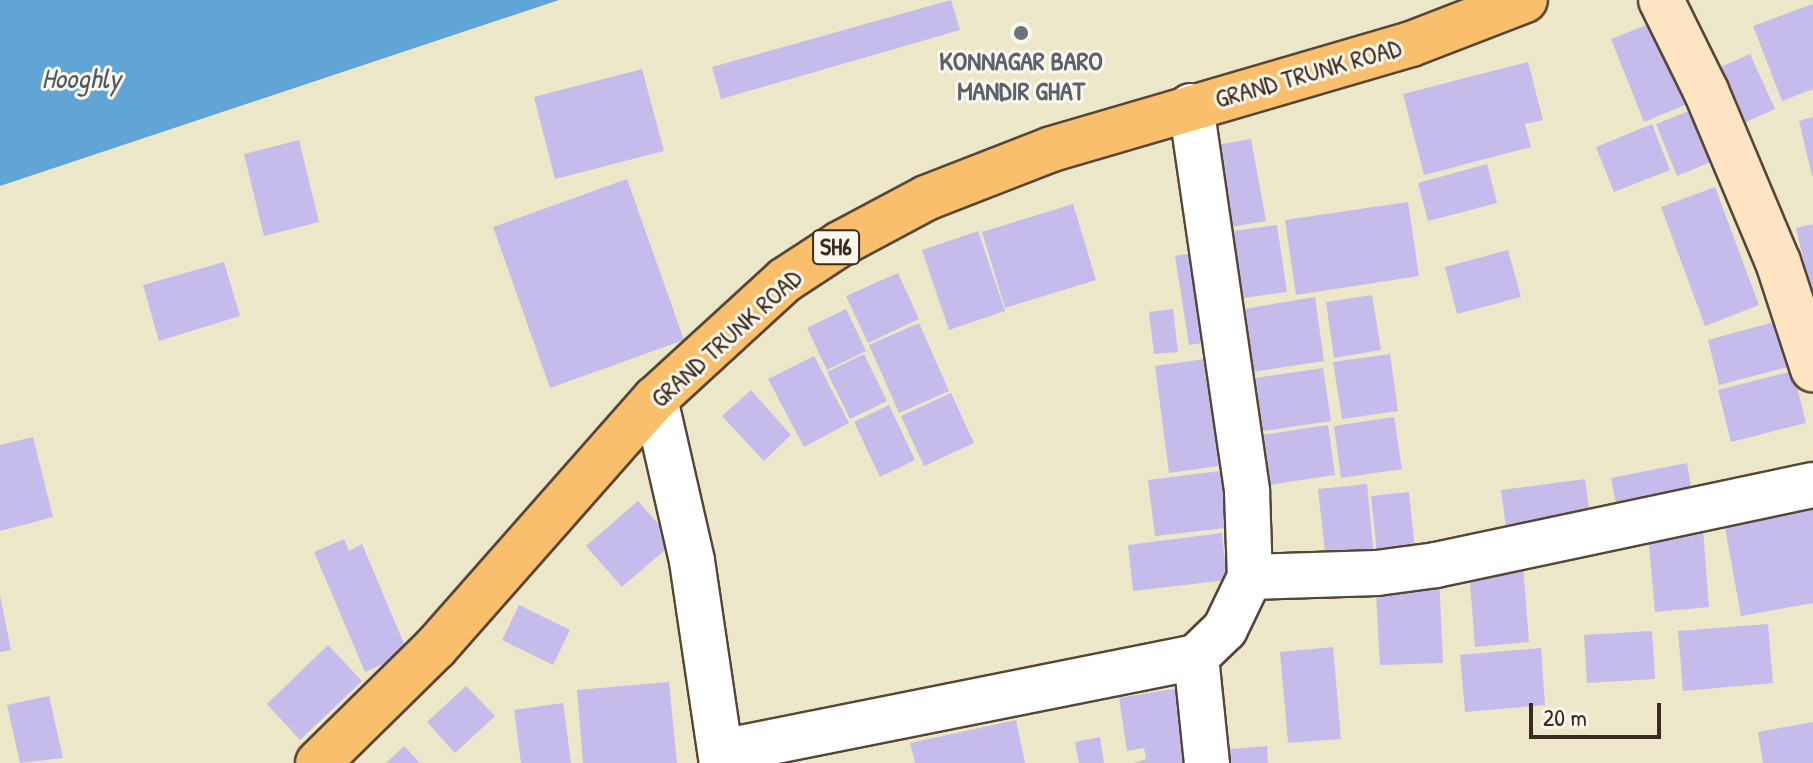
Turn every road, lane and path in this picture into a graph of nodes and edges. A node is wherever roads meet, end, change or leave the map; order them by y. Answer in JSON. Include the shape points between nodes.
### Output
{"nodes":[{"id":1,"x":1525,"y":0,"type":"edge"},
{"id":2,"x":1661,"y":0,"type":"edge"},
{"id":3,"x":1191,"y":106,"type":"junction"},
{"id":4,"x":1813,"y":369,"type":"edge"},
{"id":5,"x":655,"y":399,"type":"junction"},
{"id":6,"x":1813,"y":485,"type":"edge"},
{"id":7,"x":1250,"y":577,"type":"junction"},
{"id":8,"x":1196,"y":657,"type":"junction"},
{"id":9,"x":722,"y":757,"type":"edge"},
{"id":10,"x":318,"y":763,"type":"edge"},
{"id":11,"x":1207,"y":763,"type":"edge"}],
"edges":[{"from":1,"to":3,"type":"main road","name":"GRAND TRUNK ROAD","number":"SH6","via":[[1411,44]]},
{"from":2,"to":4,"type":"street","via":[[1778,262]]},
{"from":3,"to":5,"type":"main road","name":"GRAND TRUNK ROAD","number":"SH6","via":[[1052,149],[926,198],[840,244],[785,280]]},
{"from":3,"to":7,"type":"street","via":[[1247,492]]},
{"from":5,"to":9,"type":"street","via":[[692,561]]},
{"from":5,"to":10,"type":"main road","name":"GRAND TRUNK ROAD","number":"SH6","via":[[436,647]]},
{"from":6,"to":7,"type":"street","via":[[1421,568]]},
{"from":7,"to":8,"type":"street","via":[[1225,629]]},
{"from":8,"to":9,"type":"street"},
{"from":8,"to":11,"type":"street"}]}
